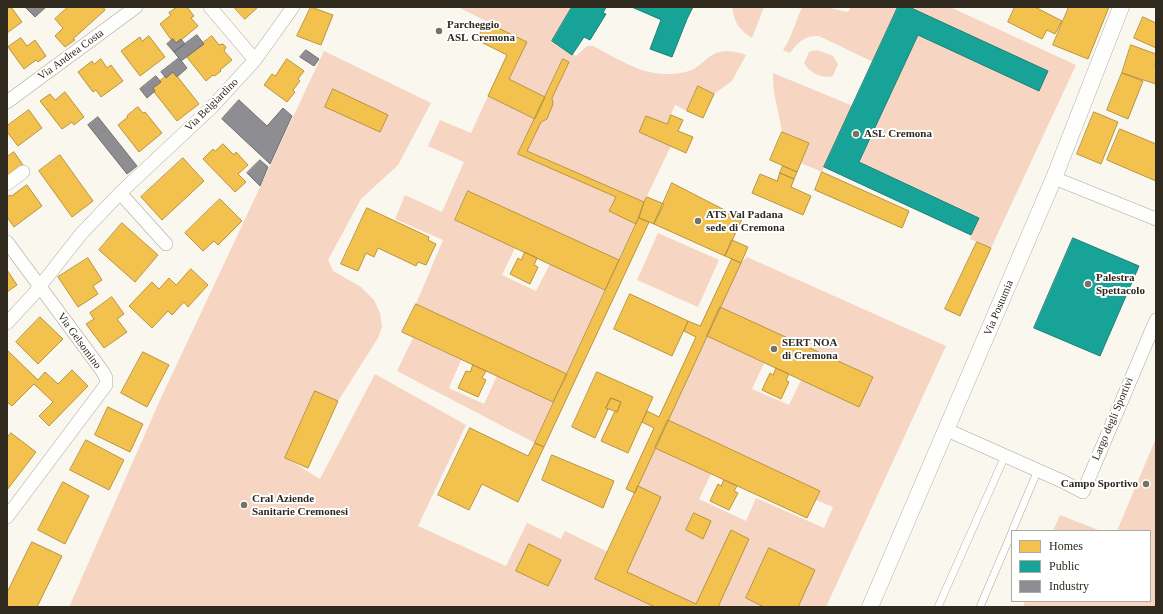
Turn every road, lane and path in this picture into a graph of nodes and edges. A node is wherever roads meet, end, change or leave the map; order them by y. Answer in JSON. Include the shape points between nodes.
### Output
{"nodes":[{"id":1,"x":136,"y":7,"type":"edge"},
{"id":2,"x":210,"y":7,"type":"edge"},
{"id":3,"x":293,"y":7,"type":"edge"},
{"id":4,"x":1121,"y":7,"type":"edge"},
{"id":5,"x":255,"y":60,"type":"junction"},
{"id":6,"x":7,"y":102,"type":"edge"},
{"id":7,"x":23,"y":172,"type":"dead end"},
{"id":8,"x":1054,"y":178,"type":"junction"},
{"id":9,"x":7,"y":184,"type":"edge"},
{"id":10,"x":120,"y":193,"type":"junction"},
{"id":11,"x":1156,"y":220,"type":"edge"},
{"id":12,"x":7,"y":242,"type":"edge"},
{"id":13,"x":166,"y":244,"type":"dead end"},
{"id":14,"x":39,"y":287,"type":"junction"},
{"id":15,"x":1156,"y":320,"type":"edge"},
{"id":16,"x":7,"y":323,"type":"edge"},
{"id":17,"x":947,"y":430,"type":"junction"},
{"id":18,"x":1005,"y":456,"type":"junction"},
{"id":19,"x":1038,"y":470,"type":"junction"},
{"id":20,"x":7,"y":517,"type":"edge"},
{"id":21,"x":1012,"y":530,"type":"edge"},
{"id":22,"x":1011,"y":533,"type":"edge"},
{"id":23,"x":870,"y":607,"type":"edge"},
{"id":24,"x":938,"y":607,"type":"edge"},
{"id":25,"x":980,"y":607,"type":"edge"}],
"edges":[{"from":1,"to":6,"type":"street","name":"Via Andrea Costa"},
{"from":2,"to":5,"type":"street"},
{"from":3,"to":5,"type":"street","name":"Via Belgiardino"},
{"from":4,"to":8,"type":"street","name":"Via Postumia"},
{"from":5,"to":10,"type":"street","name":"Via Belgiardino","via":[[211,108]]},
{"from":7,"to":9,"type":"street"},
{"from":8,"to":11,"type":"street"},
{"from":8,"to":17,"type":"street","name":"Via Postumia"},
{"from":10,"to":13,"type":"street"},
{"from":10,"to":14,"type":"street","name":"Via Belgiardino","via":[[81,234]]},
{"from":12,"to":14,"type":"street","name":"Via Gelsomino"},
{"from":14,"to":16,"type":"street","name":"Via Belgiardino"},
{"from":14,"to":20,"type":"street","name":"Via Gelsomino","via":[[103,372],[106,385]]},
{"from":15,"to":19,"type":"street","name":"Largo degli Sportivi","via":[[1083,492]]},
{"from":17,"to":18,"type":"street","name":"Largo degli Sportivi"},
{"from":17,"to":23,"type":"street","name":"Via Postumia"},
{"from":18,"to":19,"type":"street","name":"Largo degli Sportivi"},
{"from":18,"to":24,"type":"lane"},
{"from":19,"to":21,"type":"lane"},
{"from":22,"to":25,"type":"lane"}]}
